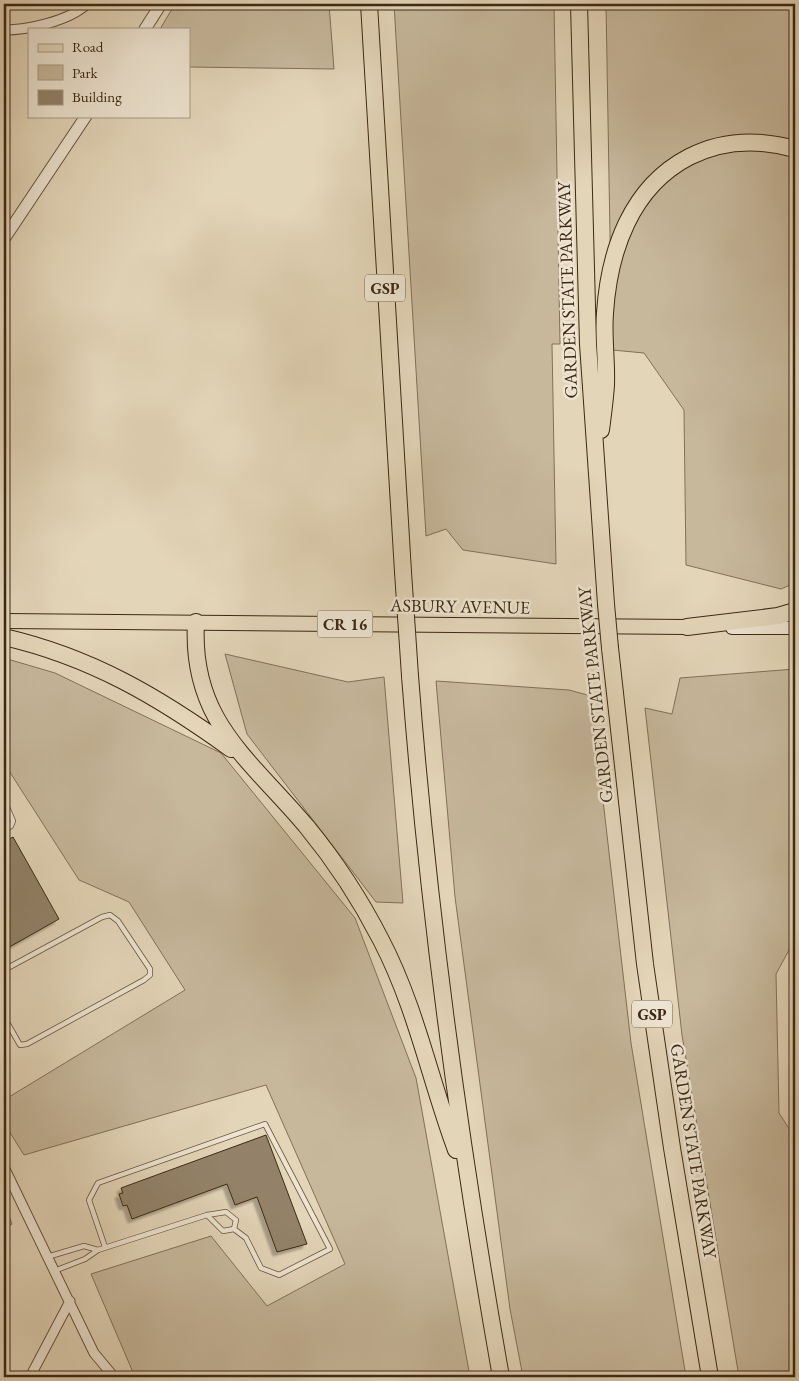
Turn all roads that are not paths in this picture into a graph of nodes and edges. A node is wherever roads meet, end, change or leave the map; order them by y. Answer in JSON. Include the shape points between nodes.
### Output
{"nodes":[{"id":1,"x":87,"y":4,"type":"edge"},
{"id":2,"x":162,"y":4,"type":"edge"},
{"id":3,"x":369,"y":4,"type":"edge"},
{"id":4,"x":578,"y":4,"type":"edge"},
{"id":5,"x":146,"y":28,"type":"edge"},
{"id":6,"x":4,"y":30,"type":"edge"},
{"id":7,"x":85,"y":118,"type":"edge"},
{"id":8,"x":795,"y":149,"type":"edge"},
{"id":9,"x":4,"y":239,"type":"edge"},
{"id":10,"x":596,"y":472,"type":"junction"},
{"id":11,"x":795,"y":611,"type":"edge"},
{"id":12,"x":4,"y":620,"type":"edge"},
{"id":13,"x":196,"y":622,"type":"junction"},
{"id":14,"x":687,"y":627,"type":"junction"},
{"id":15,"x":795,"y":628,"type":"edge"},
{"id":16,"x":4,"y":637,"type":"edge"},
{"id":17,"x":241,"y":756,"type":"junction"},
{"id":18,"x":4,"y":800,"type":"edge"},
{"id":19,"x":4,"y":831,"type":"edge"},
{"id":20,"x":4,"y":970,"type":"edge"},
{"id":21,"x":4,"y":1017,"type":"edge"},
{"id":22,"x":4,"y":1167,"type":"edge"},
{"id":23,"x":468,"y":1183,"type":"junction"},
{"id":24,"x":207,"y":1215,"type":"junction"},
{"id":25,"x":234,"y":1229,"type":"junction"},
{"id":26,"x":105,"y":1247,"type":"junction"},
{"id":27,"x":98,"y":1250,"type":"junction"},
{"id":28,"x":47,"y":1257,"type":"junction"},
{"id":29,"x":54,"y":1270,"type":"junction"},
{"id":30,"x":70,"y":1301,"type":"junction"},
{"id":31,"x":30,"y":1377,"type":"edge"},
{"id":32,"x":114,"y":1377,"type":"edge"},
{"id":33,"x":500,"y":1377,"type":"edge"},
{"id":34,"x":710,"y":1377,"type":"edge"}],
"edges":[{"from":1,"to":6,"type":"street","via":[[81,10],[48,23]]},
{"from":2,"to":5,"type":"street"},
{"from":3,"to":23,"type":"highway","number":"GSP","bridge":true,"via":[[410,676],[434,936]]},
{"from":4,"to":10,"type":"highway","name":"GARDEN STATE PARKWAY","number":"GSP","via":[[585,281]]},
{"from":7,"to":9,"type":"street"},
{"from":8,"to":10,"type":"highway","via":[[741,142],[704,150],[670,168],[634,208],[620,237],[607,293],[606,384]]},
{"from":10,"to":34,"type":"highway","name":"GARDEN STATE PARKWAY","number":"GSP","bridge":true,"via":[[610,648],[649,990]]},
{"from":11,"to":14,"type":"highway"},
{"from":12,"to":13,"type":"main road","name":"ASBURY AVENUE","number":"CR 16"},
{"from":13,"to":14,"type":"main road","name":"ASBURY AVENUE","number":"CR 16"},
{"from":13,"to":17,"type":"highway","via":[[195,649],[204,692],[216,719]]},
{"from":14,"to":15,"type":"main road","name":"ASBURY AVENUE","number":"CR 16"},
{"from":16,"to":17,"type":"highway","via":[[55,652],[119,677],[172,706]]},
{"from":17,"to":23,"type":"highway","via":[[309,829],[379,936],[414,1014],[441,1110]]},
{"from":18,"to":19,"type":"lane","via":[[13,821],[12,826]]},
{"from":20,"to":21,"type":"lane","via":[[110,915],[118,921],[150,969],[150,975],[144,980],[27,1044],[20,1045]]},
{"from":22,"to":28,"type":"street"},
{"from":23,"to":33,"type":"highway","number":"GSP"},
{"from":24,"to":25,"type":"lane","via":[[223,1232]]},
{"from":24,"to":25,"type":"lane","via":[[226,1212],[236,1220]]},
{"from":24,"to":26,"type":"lane"},
{"from":25,"to":26,"type":"lane","via":[[246,1238],[261,1268],[279,1275],[330,1249],[264,1124],[98,1183],[89,1200]]},
{"from":26,"to":27,"type":"lane"},
{"from":27,"to":28,"type":"lane","via":[[84,1246]]},
{"from":27,"to":29,"type":"lane","via":[[86,1259]]},
{"from":28,"to":29,"type":"street"},
{"from":29,"to":30,"type":"street"},
{"from":30,"to":31,"type":"street"},
{"from":30,"to":32,"type":"street","via":[[94,1352]]}]}
